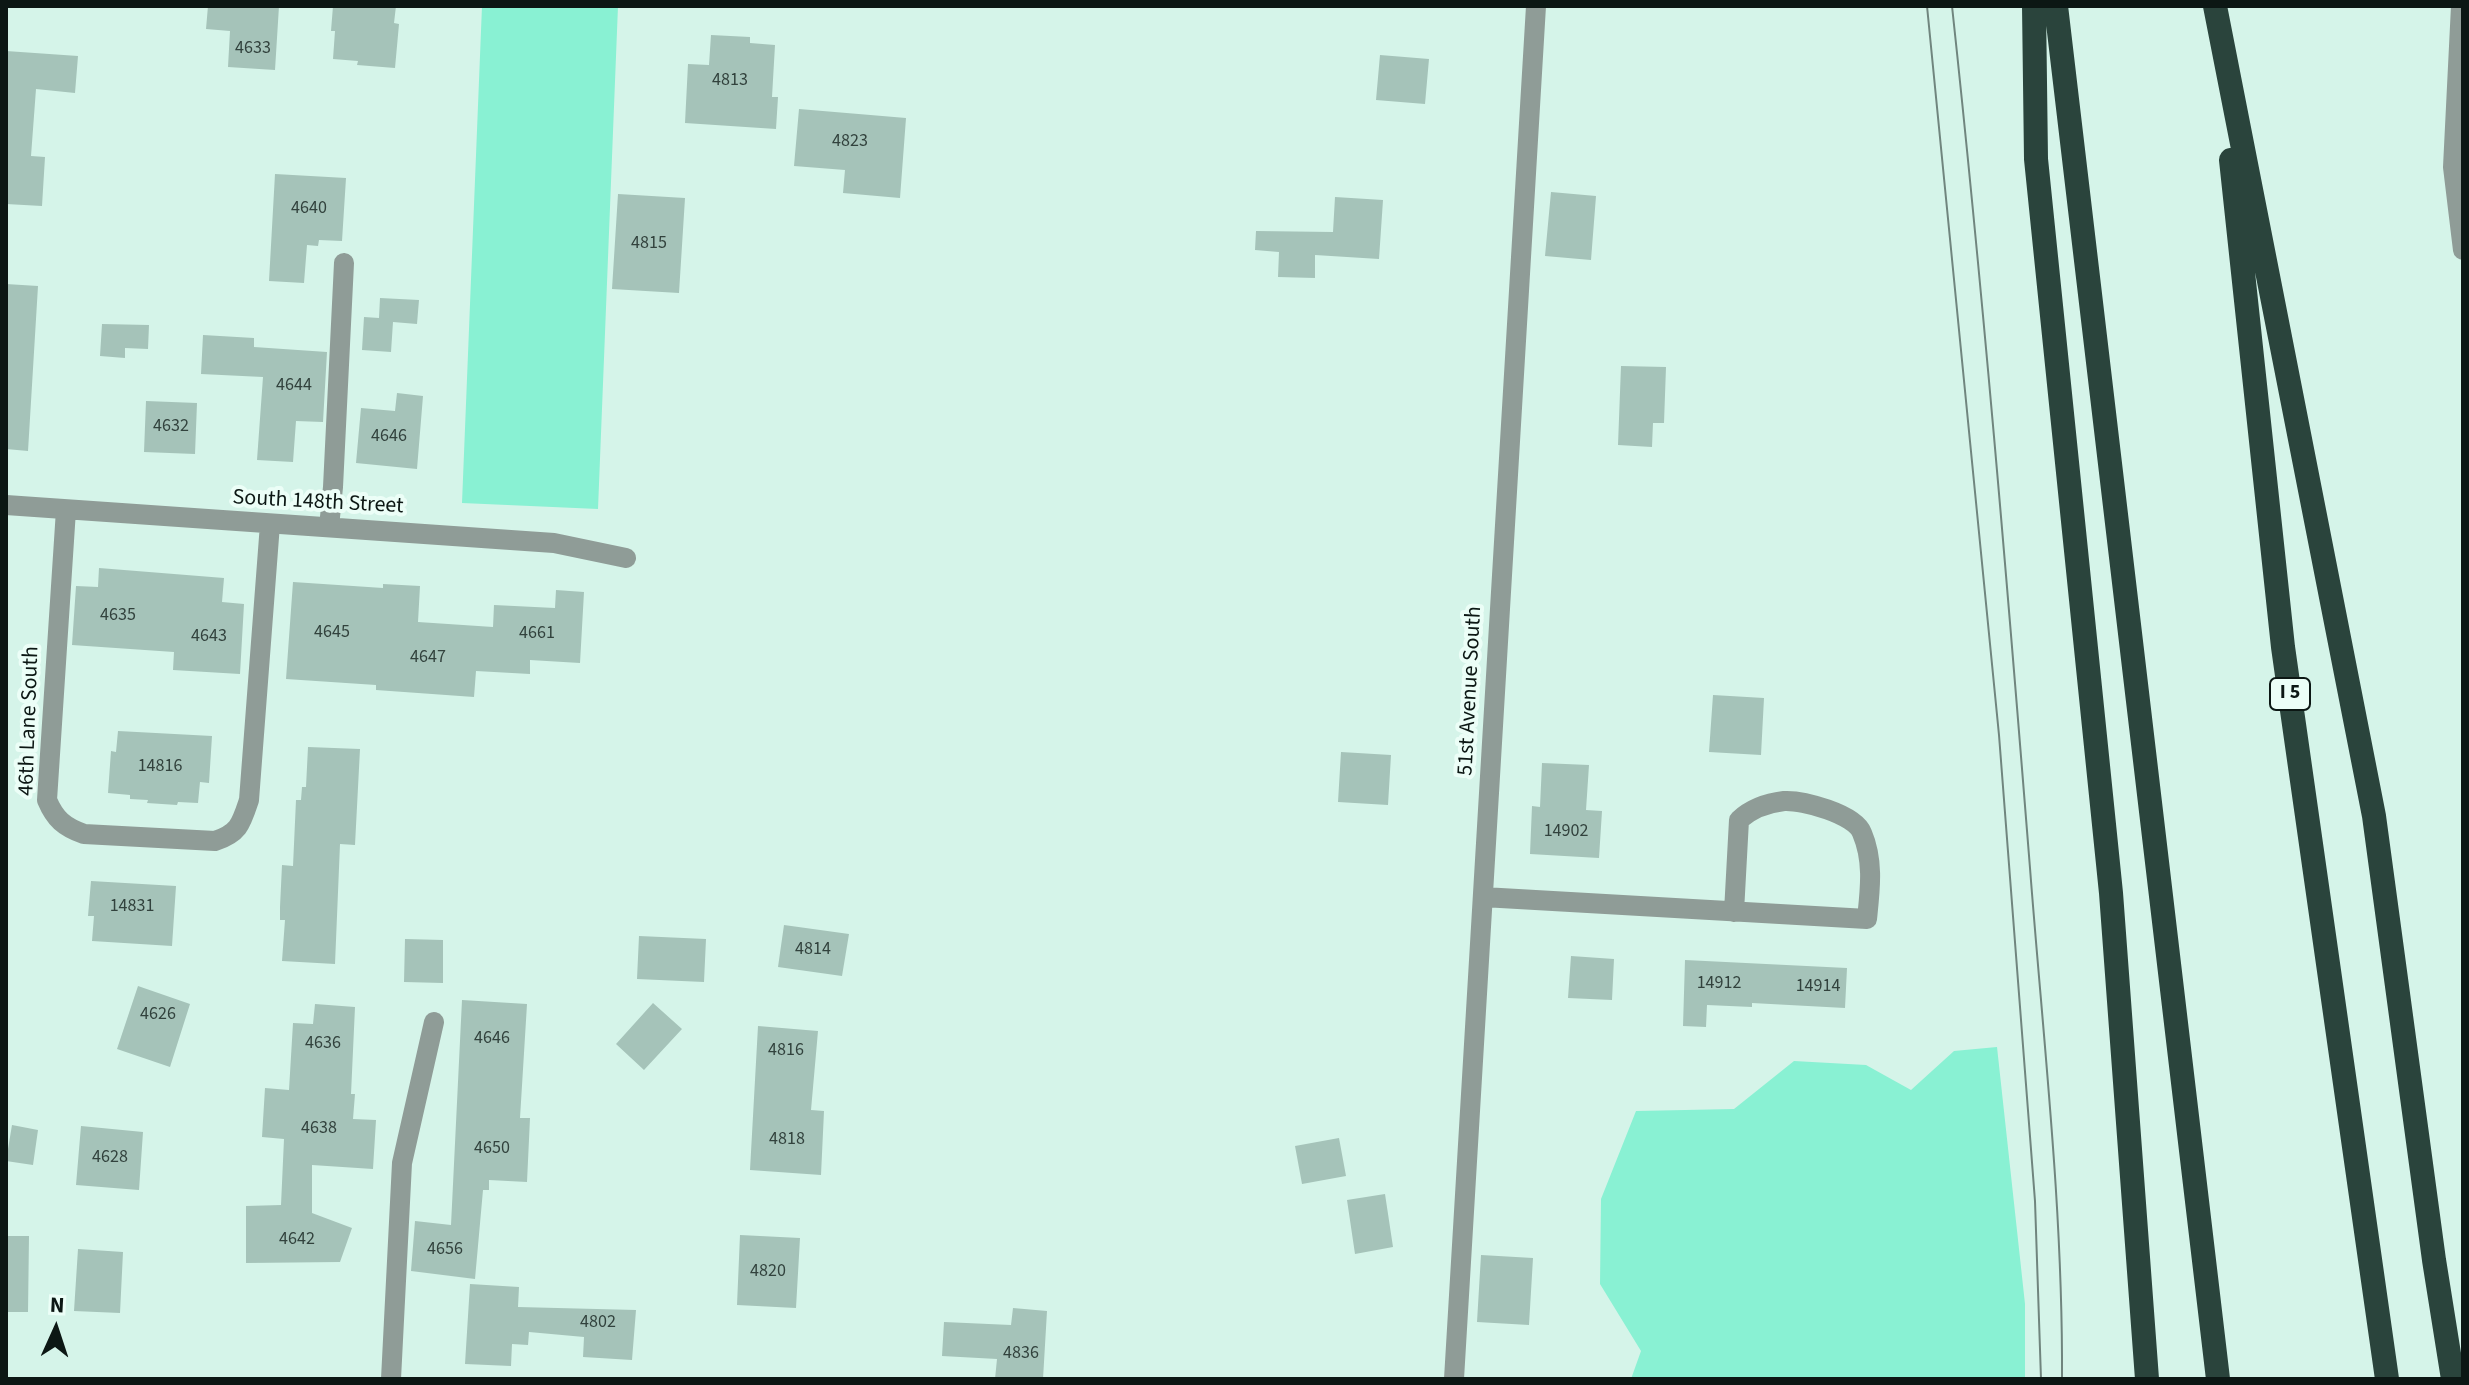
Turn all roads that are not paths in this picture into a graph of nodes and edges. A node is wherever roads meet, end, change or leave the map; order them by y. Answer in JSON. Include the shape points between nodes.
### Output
{"nodes":[{"id":1,"x":1536,"y":6,"type":"edge"},
{"id":2,"x":2034,"y":6,"type":"edge"},
{"id":3,"x":2056,"y":6,"type":"edge"},
{"id":4,"x":2214,"y":6,"type":"edge"},
{"id":5,"x":2461,"y":6,"type":"edge"},
{"id":6,"x":2463,"y":250,"type":"edge"},
{"id":7,"x":344,"y":263,"type":"dead end"},
{"id":8,"x":6,"y":505,"type":"edge"},
{"id":9,"x":66,"y":510,"type":"junction"},
{"id":10,"x":270,"y":524,"type":"junction"},
{"id":11,"x":329,"y":527,"type":"junction"},
{"id":12,"x":626,"y":558,"type":"dead end"},
{"id":13,"x":1483,"y":897,"type":"junction"},
{"id":14,"x":1734,"y":912,"type":"junction"},
{"id":15,"x":434,"y":1022,"type":"dead end"},
{"id":16,"x":391,"y":1379,"type":"edge"},
{"id":17,"x":1454,"y":1379,"type":"edge"},
{"id":18,"x":2147,"y":1379,"type":"edge"},
{"id":19,"x":2218,"y":1379,"type":"edge"},
{"id":20,"x":2387,"y":1379,"type":"edge"},
{"id":21,"x":2453,"y":1379,"type":"edge"}],
"edges":[{"from":1,"to":13,"type":"street","name":"51st Avenue South"},
{"from":2,"to":18,"type":"highway","via":[[2036,159],[2111,893]]},
{"from":3,"to":19,"type":"highway"},
{"from":4,"to":20,"type":"highway","number":"I 5","via":[[2283,647]]},
{"from":4,"to":21,"type":"highway","via":[[2374,816]]},
{"from":5,"to":6,"type":"street","via":[[2453,167]]},
{"from":7,"to":11,"type":"street"},
{"from":8,"to":9,"type":"street","name":"South 148th Street"},
{"from":9,"to":10,"type":"street","name":"South 148th Street"},
{"from":9,"to":10,"type":"street","name":"46th Lane South","via":[[47,800],[55,818],[84,834],[215,841],[233,835],[249,800]]},
{"from":10,"to":11,"type":"street","name":"South 148th Street"},
{"from":11,"to":12,"type":"street","name":"South 148th Street","via":[[554,543]]},
{"from":13,"to":14,"type":"street"},
{"from":13,"to":17,"type":"street","name":"51st Avenue South"},
{"from":14,"to":14,"type":"street","via":[[1867,919],[1871,872],[1862,830],[1841,813],[1786,801],[1751,809],[1739,820]]},
{"from":15,"to":16,"type":"street","via":[[402,1163]]}]}
